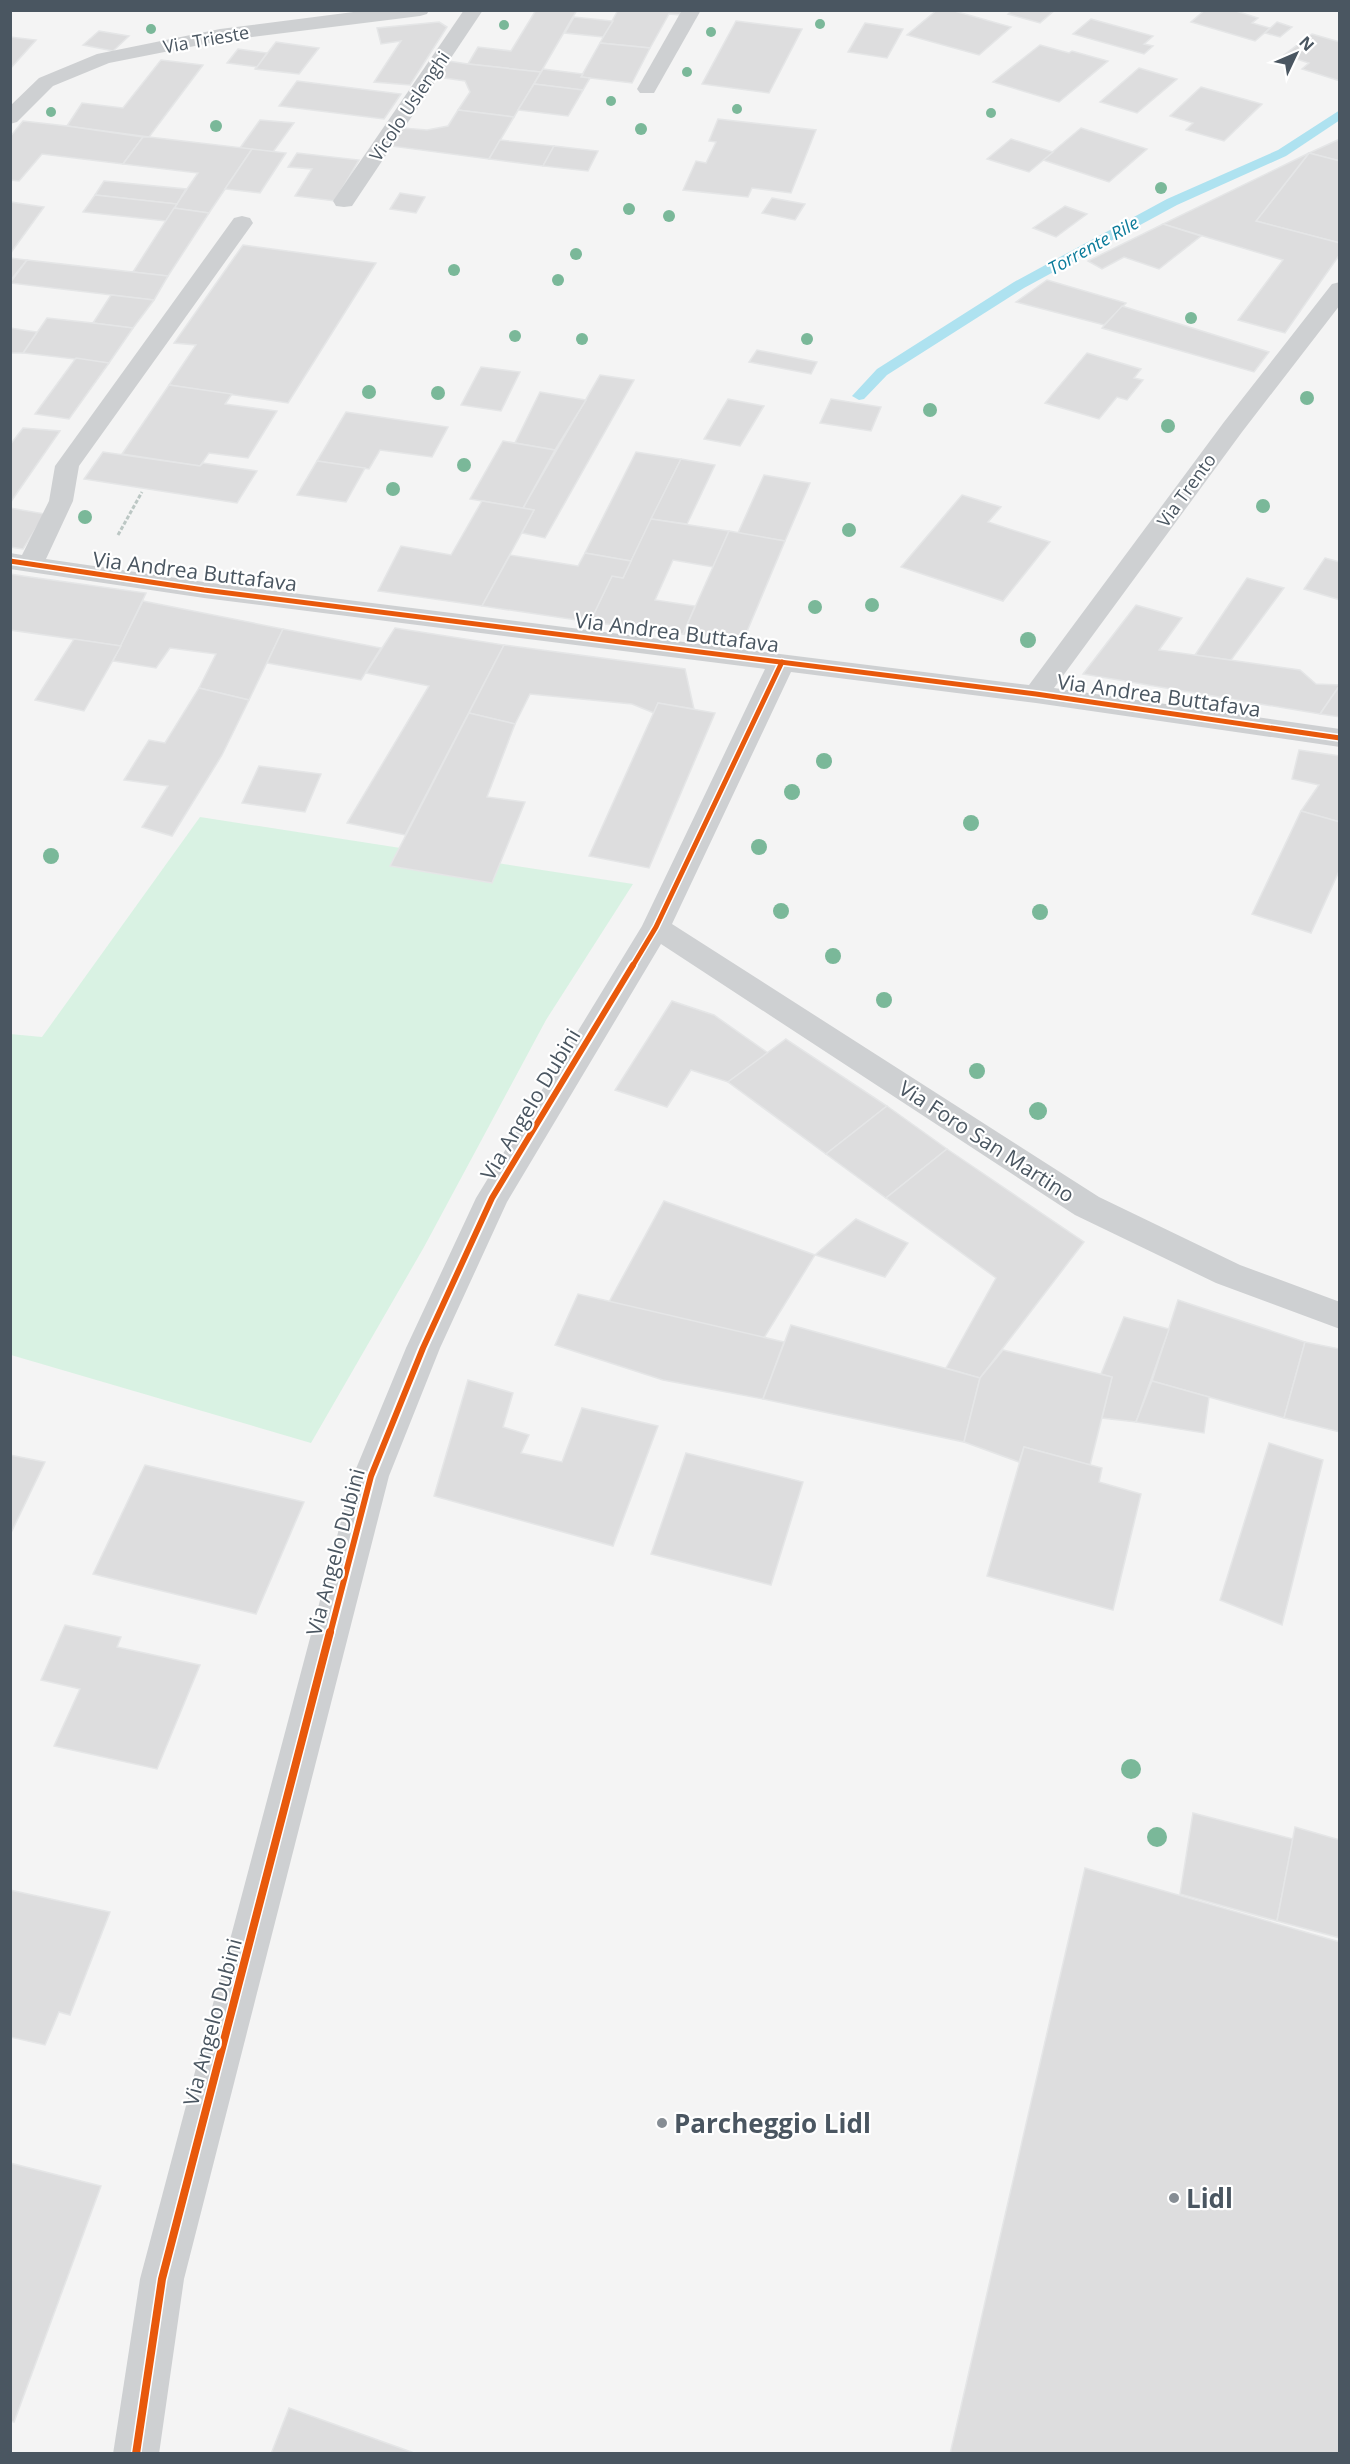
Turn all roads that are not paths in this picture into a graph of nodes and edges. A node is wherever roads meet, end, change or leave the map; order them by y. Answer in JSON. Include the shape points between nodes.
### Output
{"nodes":[{"id":1,"x":420,"y":10,"type":"edge"},
{"id":2,"x":474,"y":10,"type":"edge"},
{"id":3,"x":692,"y":10,"type":"edge"},
{"id":4,"x":647,"y":89,"type":"dead end"},
{"id":5,"x":10,"y":118,"type":"edge"},
{"id":6,"x":344,"y":201,"type":"dead end"},
{"id":7,"x":242,"y":223,"type":"dead end"},
{"id":8,"x":1340,"y":290,"type":"edge"},
{"id":9,"x":21,"y":563,"type":"edge"},
{"id":10,"x":782,"y":662,"type":"junction"},
{"id":11,"x":1036,"y":694,"type":"junction"},
{"id":12,"x":1340,"y":738,"type":"edge"},
{"id":13,"x":656,"y":927,"type":"junction"},
{"id":14,"x":1340,"y":1316,"type":"edge"},
{"id":15,"x":145,"y":2400,"type":"junction"},
{"id":16,"x":114,"y":2454,"type":"edge"},
{"id":17,"x":136,"y":2454,"type":"edge"}],
"edges":[{"from":1,"to":5,"type":"street","name":"Via Trieste","via":[[220,35],[104,58],[46,82]]},
{"from":2,"to":6,"type":"street","name":"Vicolo Uslenghi"},
{"from":3,"to":4,"type":"street"},
{"from":7,"to":9,"type":"street","via":[[67,466],[61,501]]},
{"from":8,"to":11,"type":"street","name":"Via Trento","via":[[1233,427]]},
{"from":9,"to":10,"type":"street","name":"Via Andrea Buttafava","via":[[204,590]]},
{"from":10,"to":11,"type":"street","name":"Via Andrea Buttafava"},
{"from":10,"to":13,"type":"street","name":"Via Angelo Dubini"},
{"from":11,"to":12,"type":"street","name":"Via Andrea Buttafava"},
{"from":13,"to":14,"type":"street","name":"Via Foro San Martino","via":[[1087,1206],[1228,1274]]},
{"from":13,"to":15,"type":"street","name":"Via Angelo Dubini","via":[[492,1198],[423,1348],[371,1476],[162,2278]]},
{"from":15,"to":16,"type":"street","name":"Via Angelo Dubini"},
{"from":15,"to":17,"type":"street","name":"Via Angelo Dubini"}]}
